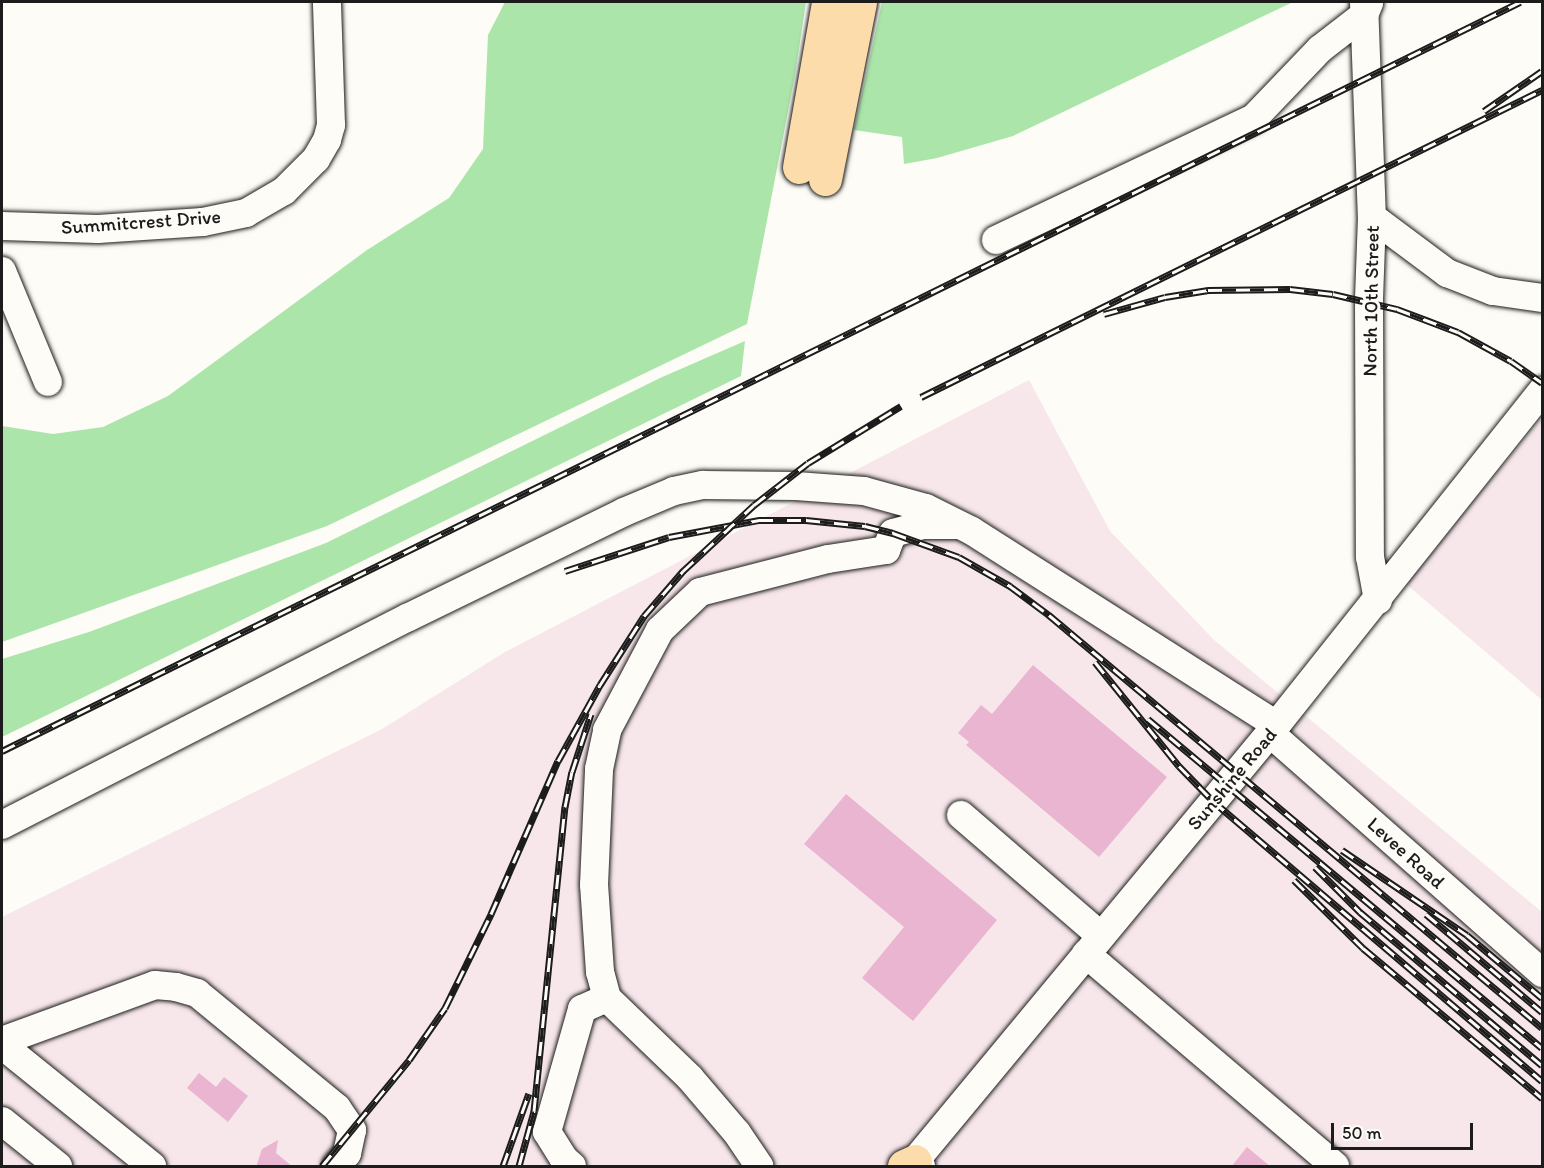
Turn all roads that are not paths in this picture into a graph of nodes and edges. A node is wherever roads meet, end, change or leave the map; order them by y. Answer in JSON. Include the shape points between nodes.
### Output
{"nodes":[{"id":1,"x":327,"y":2,"type":"edge"},
{"id":2,"x":828,"y":2,"type":"edge"},
{"id":3,"x":860,"y":2,"type":"edge"},
{"id":4,"x":1366,"y":6,"type":"edge"},
{"id":5,"x":1372,"y":217,"type":"junction"},
{"id":6,"x":2,"y":226,"type":"edge"},
{"id":7,"x":996,"y":240,"type":"dead end"},
{"id":8,"x":2,"y":271,"type":"edge"},
{"id":9,"x":1542,"y":298,"type":"edge"},
{"id":10,"x":48,"y":382,"type":"dead end"},
{"id":11,"x":1542,"y":391,"type":"edge"},
{"id":12,"x":961,"y":525,"type":"junction"},
{"id":13,"x":1378,"y":600,"type":"junction"},
{"id":14,"x":1273,"y":729,"type":"junction"},
{"id":15,"x":961,"y":815,"type":"dead end"},
{"id":16,"x":2,"y":825,"type":"edge"},
{"id":17,"x":1094,"y":945,"type":"junction"},
{"id":18,"x":1542,"y":973,"type":"edge"},
{"id":19,"x":607,"y":998,"type":"junction"},
{"id":20,"x":2,"y":1043,"type":"edge"},
{"id":21,"x":2,"y":1121,"type":"edge"},
{"id":22,"x":913,"y":1165,"type":"edge"},
{"id":23,"x":58,"y":1167,"type":"edge"},
{"id":24,"x":152,"y":1167,"type":"edge"},
{"id":25,"x":336,"y":1167,"type":"edge"},
{"id":26,"x":572,"y":1167,"type":"edge"},
{"id":27,"x":759,"y":1167,"type":"edge"},
{"id":28,"x":1335,"y":1167,"type":"edge"}],
"edges":[{"from":1,"to":6,"type":"street","name":"Summitcrest Drive","via":[[331,125],[316,159],[284,191],[246,213],[203,222],[98,229]]},
{"from":2,"to":3,"type":"highway","via":[[812,173]]},
{"from":4,"to":5,"type":"street","name":"North 10th Street"},
{"from":4,"to":7,"type":"street","via":[[1254,118]]},
{"from":5,"to":9,"type":"street","via":[[1447,273],[1493,291]]},
{"from":5,"to":13,"type":"street","name":"North 10th Street","via":[[1370,556]]},
{"from":8,"to":10,"type":"street"},
{"from":11,"to":13,"type":"street","name":"Sunshine Road"},
{"from":12,"to":14,"type":"street","name":"Levee Road"},
{"from":12,"to":16,"type":"street","name":"Levee Road","via":[[926,508],[864,491],[796,486],[689,486],[624,512],[407,618]]},
{"from":12,"to":19,"type":"street","via":[[923,525],[893,533],[886,550],[828,559],[700,592],[660,630],[607,730],[599,770],[594,885],[600,972]]},
{"from":13,"to":14,"type":"street","name":"Sunshine Road"},
{"from":14,"to":17,"type":"street","name":"Sunshine Road"},
{"from":14,"to":18,"type":"street","name":"Levee Road"},
{"from":15,"to":17,"type":"street"},
{"from":17,"to":22,"type":"street","name":"Sunshine Road"},
{"from":17,"to":28,"type":"street"},
{"from":19,"to":26,"type":"street","via":[[582,1009],[547,1132]]},
{"from":19,"to":27,"type":"street","via":[[690,1078]]},
{"from":20,"to":24,"type":"street"},
{"from":20,"to":25,"type":"street","via":[[155,985],[197,993],[337,1108],[352,1130],[347,1153]]},
{"from":21,"to":23,"type":"street"}]}
